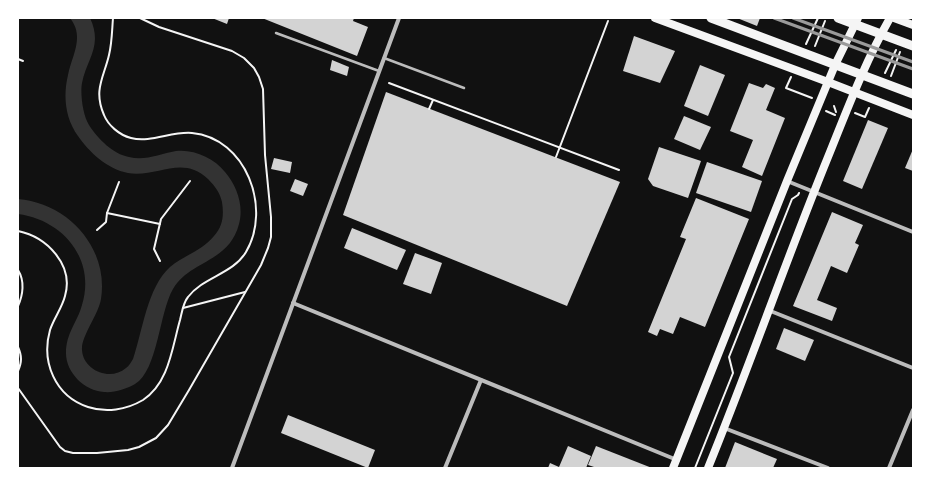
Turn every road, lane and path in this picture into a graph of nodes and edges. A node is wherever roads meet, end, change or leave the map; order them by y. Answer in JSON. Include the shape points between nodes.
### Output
{"nodes":[{"id":1,"x":113,"y":18,"type":"edge"},
{"id":2,"x":140,"y":18,"type":"edge"},
{"id":3,"x":399,"y":18,"type":"edge"},
{"id":4,"x":655,"y":18,"type":"edge"},
{"id":5,"x":712,"y":18,"type":"edge"},
{"id":6,"x":838,"y":18,"type":"edge"},
{"id":7,"x":890,"y":18,"type":"edge"},
{"id":8,"x":894,"y":18,"type":"edge"},
{"id":9,"x":608,"y":21,"type":"dead end"},
{"id":10,"x":825,"y":21,"type":"dead end"},
{"id":11,"x":856,"y":21,"type":"edge"},
{"id":12,"x":913,"y":25,"type":"edge"},
{"id":13,"x":276,"y":33,"type":"dead end"},
{"id":14,"x":881,"y":34,"type":"junction"},
{"id":15,"x":900,"y":41,"type":"junction"},
{"id":16,"x":913,"y":46,"type":"edge"},
{"id":17,"x":813,"y":51,"type":"dead end"},
{"id":18,"x":901,"y":51,"type":"dead end"},
{"id":19,"x":384,"y":58,"type":"junction"},
{"id":20,"x":18,"y":59,"type":"edge"},
{"id":21,"x":23,"y":61,"type":"dead end"},
{"id":22,"x":836,"y":65,"type":"junction"},
{"id":23,"x":379,"y":70,"type":"junction"},
{"id":24,"x":862,"y":75,"type":"junction"},
{"id":25,"x":890,"y":79,"type":"dead end"},
{"id":26,"x":828,"y":82,"type":"junction"},
{"id":27,"x":881,"y":82,"type":"junction"},
{"id":28,"x":389,"y":83,"type":"dead end"},
{"id":29,"x":464,"y":88,"type":"dead end"},
{"id":30,"x":854,"y":92,"type":"junction"},
{"id":31,"x":913,"y":94,"type":"edge"},
{"id":32,"x":432,"y":100,"type":"junction"},
{"id":33,"x":873,"y":100,"type":"junction"},
{"id":34,"x":834,"y":106,"type":"dead end"},
{"id":35,"x":429,"y":109,"type":"dead end"},
{"id":36,"x":825,"y":111,"type":"dead end"},
{"id":37,"x":913,"y":116,"type":"edge"},
{"id":38,"x":865,"y":117,"type":"dead end"},
{"id":39,"x":560,"y":148,"type":"junction"},
{"id":40,"x":556,"y":158,"type":"dead end"},
{"id":41,"x":619,"y":170,"type":"dead end"},
{"id":42,"x":190,"y":181,"type":"dead end"},
{"id":43,"x":787,"y":181,"type":"junction"},
{"id":44,"x":119,"y":182,"type":"dead end"},
{"id":45,"x":802,"y":187,"type":"junction"},
{"id":46,"x":814,"y":192,"type":"junction"},
{"id":47,"x":107,"y":213,"type":"junction"},
{"id":48,"x":160,"y":224,"type":"junction"},
{"id":49,"x":97,"y":230,"type":"dead end"},
{"id":50,"x":18,"y":231,"type":"edge"},
{"id":51,"x":913,"y":232,"type":"edge"},
{"id":52,"x":160,"y":261,"type":"dead end"},
{"id":53,"x":18,"y":270,"type":"edge"},
{"id":54,"x":245,"y":292,"type":"junction"},
{"id":55,"x":293,"y":303,"type":"junction"},
{"id":56,"x":18,"y":306,"type":"edge"},
{"id":57,"x":183,"y":308,"type":"junction"},
{"id":58,"x":768,"y":310,"type":"junction"},
{"id":59,"x":18,"y":347,"type":"edge"},
{"id":60,"x":913,"y":368,"type":"edge"},
{"id":61,"x":18,"y":371,"type":"edge"},
{"id":62,"x":481,"y":380,"type":"junction"},
{"id":63,"x":18,"y":388,"type":"edge"},
{"id":64,"x":913,"y":410,"type":"edge"},
{"id":65,"x":724,"y":428,"type":"junction"},
{"id":66,"x":675,"y":464,"type":"edge"},
{"id":67,"x":232,"y":468,"type":"edge"},
{"id":68,"x":445,"y":468,"type":"edge"},
{"id":69,"x":695,"y":468,"type":"edge"},
{"id":70,"x":708,"y":468,"type":"edge"},
{"id":71,"x":828,"y":468,"type":"edge"},
{"id":72,"x":889,"y":468,"type":"edge"}],
"edges":[{"from":1,"to":57,"type":"path","via":[[110,52],[99,88],[101,106],[109,123],[130,138],[183,132],[218,141],[236,157],[250,178],[253,189],[257,211],[256,224],[245,254],[231,268],[199,287],[186,300]]},
{"from":2,"to":54,"type":"path","via":[[232,51],[244,58],[259,77],[263,89],[265,155],[272,227],[268,248]]},
{"from":3,"to":19,"type":"street"},
{"from":4,"to":26,"type":"main road"},
{"from":5,"to":22,"type":"main road"},
{"from":6,"to":11,"type":"main road"},
{"from":7,"to":14,"type":"main road"},
{"from":8,"to":12,"type":"main road"},
{"from":9,"to":39,"type":"path"},
{"from":10,"to":17,"type":"path"},
{"from":11,"to":14,"type":"main road"},
{"from":11,"to":22,"type":"main road"},
{"from":13,"to":23,"type":"lane"},
{"from":14,"to":15,"type":"main road"},
{"from":14,"to":24,"type":"main road"},
{"from":15,"to":16,"type":"main road"},
{"from":15,"to":27,"type":"path"},
{"from":18,"to":25,"type":"path"},
{"from":19,"to":23,"type":"street"},
{"from":19,"to":29,"type":"lane"},
{"from":20,"to":21,"type":"path"},
{"from":22,"to":24,"type":"main road"},
{"from":22,"to":26,"type":"main road"},
{"from":23,"to":55,"type":"street"},
{"from":24,"to":27,"type":"main road"},
{"from":24,"to":30,"type":"main road"},
{"from":26,"to":30,"type":"main road"},
{"from":26,"to":43,"type":"main road"},
{"from":27,"to":31,"type":"main road"},
{"from":28,"to":32,"type":"path"},
{"from":30,"to":33,"type":"main road"},
{"from":30,"to":46,"type":"main road"},
{"from":32,"to":35,"type":"path"},
{"from":32,"to":39,"type":"path"},
{"from":33,"to":37,"type":"main road"},
{"from":33,"to":38,"type":"path"},
{"from":34,"to":36,"type":"path","via":[[836,115]]},
{"from":39,"to":40,"type":"path"},
{"from":39,"to":41,"type":"path"},
{"from":42,"to":48,"type":"path","via":[[161,219]]},
{"from":43,"to":45,"type":"street"},
{"from":43,"to":66,"type":"main road"},
{"from":44,"to":47,"type":"path"},
{"from":45,"to":46,"type":"street"},
{"from":45,"to":69,"type":"path","via":[[798,195],[792,199],[729,357],[733,373]]},
{"from":46,"to":51,"type":"street"},
{"from":46,"to":58,"type":"main road"},
{"from":47,"to":48,"type":"path"},
{"from":47,"to":49,"type":"path","via":[[106,222]]},
{"from":48,"to":52,"type":"path","via":[[154,249]]},
{"from":50,"to":57,"type":"path","via":[[43,242],[58,256],[64,266],[67,288],[50,332],[49,363],[60,389],[84,406],[115,410],[134,405],[151,394],[166,373]]},
{"from":53,"to":56,"type":"path","via":[[23,282],[23,292]]},
{"from":54,"to":57,"type":"path"},
{"from":54,"to":63,"type":"path","via":[[168,425],[148,443],[128,450],[97,453],[65,451]]},
{"from":55,"to":62,"type":"street"},
{"from":55,"to":67,"type":"street"},
{"from":58,"to":60,"type":"street"},
{"from":58,"to":65,"type":"main road"},
{"from":59,"to":61,"type":"path","via":[[21,357]]},
{"from":62,"to":66,"type":"street"},
{"from":62,"to":68,"type":"street"},
{"from":64,"to":72,"type":"street"},
{"from":65,"to":70,"type":"main road"},
{"from":65,"to":71,"type":"street"}]}
